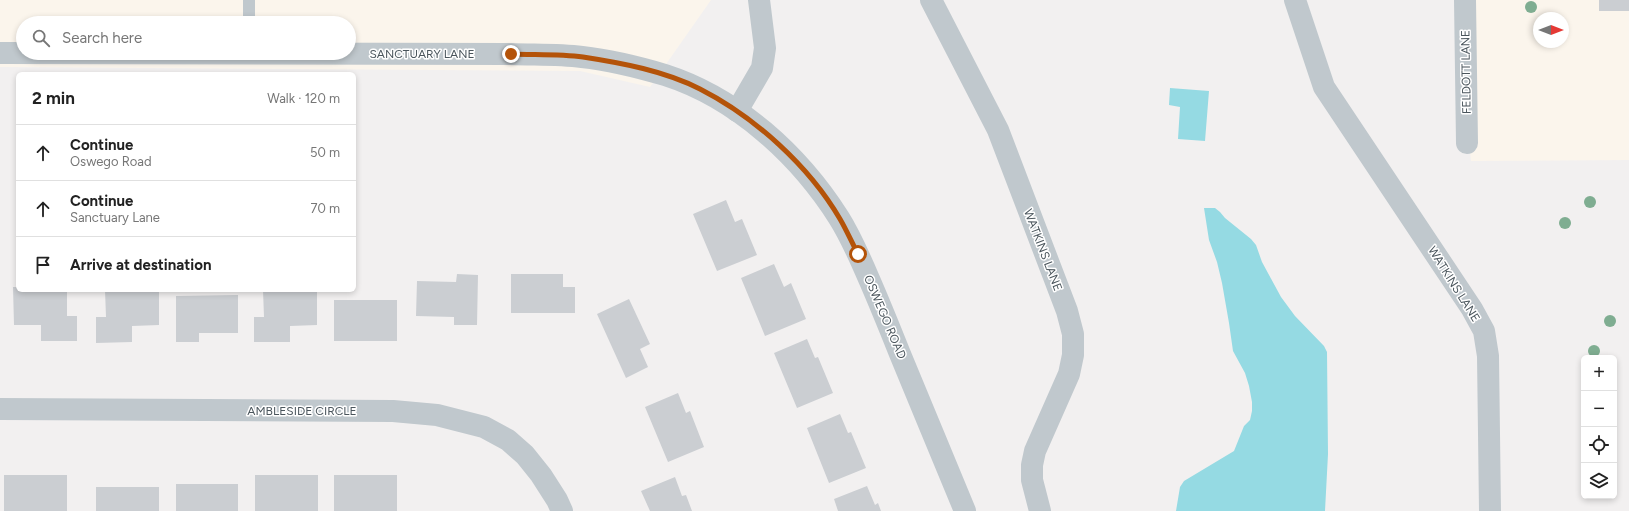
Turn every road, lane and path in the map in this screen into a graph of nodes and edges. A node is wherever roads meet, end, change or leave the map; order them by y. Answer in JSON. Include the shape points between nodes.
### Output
{"nodes":[{"id":1,"x":249,"y":0,"type":"edge"},
{"id":2,"x":759,"y":0,"type":"edge"},
{"id":3,"x":931,"y":0,"type":"edge"},
{"id":4,"x":1295,"y":0,"type":"edge"},
{"id":5,"x":1465,"y":0,"type":"edge"},
{"id":6,"x":249,"y":16,"type":"edge"},
{"id":7,"x":0,"y":53,"type":"edge"},
{"id":8,"x":16,"y":53,"type":"edge"},
{"id":9,"x":356,"y":53,"type":"edge"},
{"id":10,"x":737,"y":111,"type":"junction"},
{"id":11,"x":1467,"y":143,"type":"dead end"},
{"id":12,"x":0,"y":408,"type":"edge"},
{"id":13,"x":562,"y":511,"type":"edge"},
{"id":14,"x":965,"y":511,"type":"edge"},
{"id":15,"x":1040,"y":511,"type":"edge"},
{"id":16,"x":1490,"y":511,"type":"edge"}],
"edges":[{"from":1,"to":6,"type":"lane"},
{"from":2,"to":10,"type":"street","via":[[766,48],[762,68]]},
{"from":3,"to":15,"type":"street","name":"WATKINS LANE","via":[[998,130],[1073,334],[1073,355],[1069,374],[1035,451],[1032,465],[1032,480]]},
{"from":4,"to":16,"type":"street","name":"WATKINS LANE","via":[[1324,87],[1472,309],[1484,332],[1488,356]]},
{"from":5,"to":11,"type":"street","name":"FELDOTT LANE"},
{"from":7,"to":8,"type":"street","name":"SANCTUARY LANE"},
{"from":9,"to":10,"type":"street","name":"SANCTUARY LANE","via":[[582,57],[665,75],[700,89]]},
{"from":10,"to":14,"type":"street","name":"OSWEGO ROAD","via":[[789,154],[816,185],[840,219],[882,310]]},
{"from":12,"to":13,"type":"street","name":"AMBLESIDE CIRCLE","via":[[393,412],[437,415],[484,426],[508,440],[525,455],[541,475]]}]}
